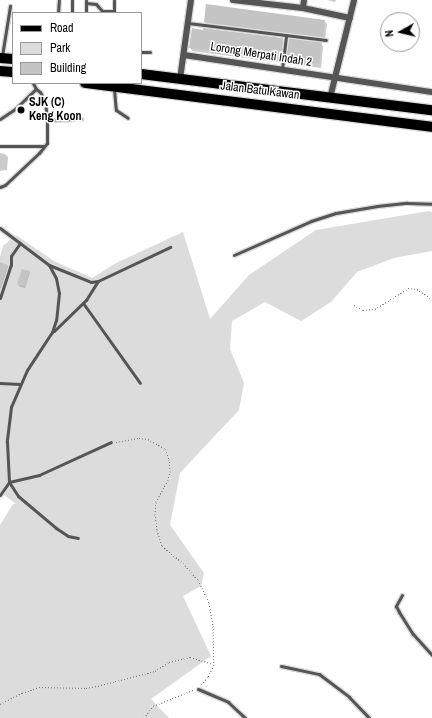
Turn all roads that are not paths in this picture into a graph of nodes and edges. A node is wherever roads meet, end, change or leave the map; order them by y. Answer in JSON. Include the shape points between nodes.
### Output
{"nodes":[{"id":1,"x":58,"y":0,"type":"edge"},
{"id":2,"x":72,"y":0,"type":"edge"},
{"id":3,"x":114,"y":0,"type":"edge"},
{"id":4,"x":191,"y":0,"type":"edge"},
{"id":5,"x":233,"y":0,"type":"edge"},
{"id":6,"x":304,"y":0,"type":"edge"},
{"id":7,"x":354,"y":0,"type":"edge"},
{"id":8,"x":86,"y":1,"type":"edge"},
{"id":9,"x":246,"y":1,"type":"edge"},
{"id":10,"x":276,"y":3,"type":"edge"},
{"id":11,"x":10,"y":6,"type":"dead end"},
{"id":12,"x":303,"y":8,"type":"junction"},
{"id":13,"x":58,"y":12,"type":"edge"},
{"id":14,"x":72,"y":12,"type":"edge"},
{"id":15,"x":86,"y":12,"type":"edge"},
{"id":16,"x":114,"y":12,"type":"edge"},
{"id":17,"x":350,"y":18,"type":"junction"},
{"id":18,"x":188,"y":23,"type":"junction"},
{"id":19,"x":286,"y":36,"type":"junction"},
{"id":20,"x":326,"y":40,"type":"dead end"},
{"id":21,"x":142,"y":52,"type":"edge"},
{"id":22,"x":150,"y":52,"type":"dead end"},
{"id":23,"x":184,"y":55,"type":"junction"},
{"id":24,"x":1,"y":58,"type":"edge"},
{"id":25,"x":12,"y":59,"type":"edge"},
{"id":26,"x":282,"y":69,"type":"junction"},
{"id":27,"x":0,"y":71,"type":"edge"},
{"id":28,"x":12,"y":72,"type":"edge"},
{"id":29,"x":142,"y":74,"type":"edge"},
{"id":30,"x":335,"y":78,"type":"junction"},
{"id":31,"x":180,"y":79,"type":"junction"},
{"id":32,"x":34,"y":84,"type":"edge"},
{"id":33,"x":92,"y":84,"type":"edge"},
{"id":34,"x":115,"y":87,"type":"junction"},
{"id":35,"x":36,"y":89,"type":"junction"},
{"id":36,"x":432,"y":92,"type":"edge"},
{"id":37,"x":330,"y":98,"type":"junction"},
{"id":38,"x":432,"y":110,"type":"edge"},
{"id":39,"x":128,"y":118,"type":"dead end"},
{"id":40,"x":0,"y":119,"type":"edge"},
{"id":41,"x":81,"y":119,"type":"dead end"},
{"id":42,"x":47,"y":120,"type":"junction"},
{"id":43,"x":432,"y":126,"type":"edge"},
{"id":44,"x":0,"y":146,"type":"edge"},
{"id":45,"x":44,"y":146,"type":"junction"},
{"id":46,"x":0,"y":187,"type":"edge"},
{"id":47,"x":432,"y":204,"type":"edge"},
{"id":48,"x":0,"y":228,"type":"edge"},
{"id":49,"x":20,"y":243,"type":"junction"},
{"id":50,"x":170,"y":247,"type":"dead end"},
{"id":51,"x":234,"y":255,"type":"dead end"},
{"id":52,"x":49,"y":265,"type":"junction"},
{"id":53,"x":98,"y":281,"type":"junction"},
{"id":54,"x":0,"y":298,"type":"edge"},
{"id":55,"x":83,"y":303,"type":"junction"},
{"id":56,"x":52,"y":332,"type":"junction"},
{"id":57,"x":0,"y":383,"type":"edge"},
{"id":58,"x":140,"y":383,"type":"dead end"},
{"id":59,"x":20,"y":384,"type":"junction"},
{"id":60,"x":111,"y":442,"type":"road end"},
{"id":61,"x":10,"y":482,"type":"junction"},
{"id":62,"x":0,"y":495,"type":"edge"},
{"id":63,"x":78,"y":538,"type":"dead end"},
{"id":64,"x":402,"y":595,"type":"dead end"},
{"id":65,"x":432,"y":655,"type":"edge"},
{"id":66,"x":281,"y":666,"type":"dead end"},
{"id":67,"x":198,"y":689,"type":"road end"},
{"id":68,"x":245,"y":718,"type":"edge"},
{"id":69,"x":369,"y":718,"type":"edge"}],
"edges":[{"from":1,"to":13,"type":"lane"},
{"from":2,"to":14,"type":"lane"},
{"from":3,"to":16,"type":"lane"},
{"from":4,"to":18,"type":"street"},
{"from":5,"to":9,"type":"street"},
{"from":6,"to":12,"type":"street"},
{"from":7,"to":17,"type":"street"},
{"from":8,"to":15,"type":"lane"},
{"from":8,"to":16,"type":"lane","via":[[96,4],[102,11]]},
{"from":9,"to":10,"type":"street"},
{"from":10,"to":12,"type":"street"},
{"from":11,"to":24,"type":"lane"},
{"from":12,"to":17,"type":"street"},
{"from":17,"to":30,"type":"street"},
{"from":18,"to":19,"type":"lane"},
{"from":18,"to":23,"type":"street"},
{"from":19,"to":20,"type":"lane"},
{"from":19,"to":26,"type":"lane"},
{"from":21,"to":22,"type":"lane"},
{"from":23,"to":26,"type":"street","name":"Lorong Merpati Indah 2"},
{"from":23,"to":31,"type":"street"},
{"from":24,"to":25,"type":"main road"},
{"from":26,"to":30,"type":"street","name":"Lorong Merpati Indah 2"},
{"from":27,"to":28,"type":"main road"},
{"from":29,"to":31,"type":"main road","name":"Jalan Batu Kawan"},
{"from":30,"to":36,"type":"street","name":"Lorong Merpati Indah 2"},
{"from":30,"to":37,"type":"street"},
{"from":31,"to":37,"type":"main road","name":"Jalan Batu Kawan"},
{"from":32,"to":35,"type":"lane"},
{"from":33,"to":34,"type":"main road","name":"Jalan Batu Kawan"},
{"from":34,"to":39,"type":"lane","via":[[116,110]]},
{"from":34,"to":43,"type":"main road","name":"Jalan Batu Kawan"},
{"from":35,"to":40,"type":"lane"},
{"from":35,"to":42,"type":"lane","via":[[45,101]]},
{"from":37,"to":38,"type":"main road","name":"Jalan Batu Kawan"},
{"from":41,"to":42,"type":"lane"},
{"from":42,"to":45,"type":"lane","via":[[48,137]]},
{"from":44,"to":45,"type":"lane"},
{"from":45,"to":46,"type":"lane"},
{"from":47,"to":51,"type":"lane","via":[[407,203],[336,213],[311,221]]},
{"from":48,"to":49,"type":"lane"},
{"from":49,"to":52,"type":"lane"},
{"from":49,"to":54,"type":"lane","via":[[11,256],[11,265]]},
{"from":50,"to":53,"type":"lane"},
{"from":52,"to":53,"type":"lane","via":[[91,282]]},
{"from":52,"to":56,"type":"lane","via":[[56,278],[59,293]]},
{"from":53,"to":55,"type":"lane","via":[[94,291]]},
{"from":55,"to":56,"type":"lane"},
{"from":55,"to":58,"type":"lane"},
{"from":56,"to":59,"type":"lane"},
{"from":57,"to":59,"type":"lane"},
{"from":59,"to":61,"type":"lane","via":[[8,418]]},
{"from":60,"to":61,"type":"lane","via":[[39,475]]},
{"from":61,"to":62,"type":"lane"},
{"from":61,"to":63,"type":"lane","via":[[18,496],[56,528],[68,536]]},
{"from":64,"to":65,"type":"lane","via":[[396,606],[399,612],[413,634]]},
{"from":66,"to":69,"type":"lane","via":[[319,674],[349,697]]},
{"from":67,"to":68,"type":"lane","via":[[228,702]]}]}
